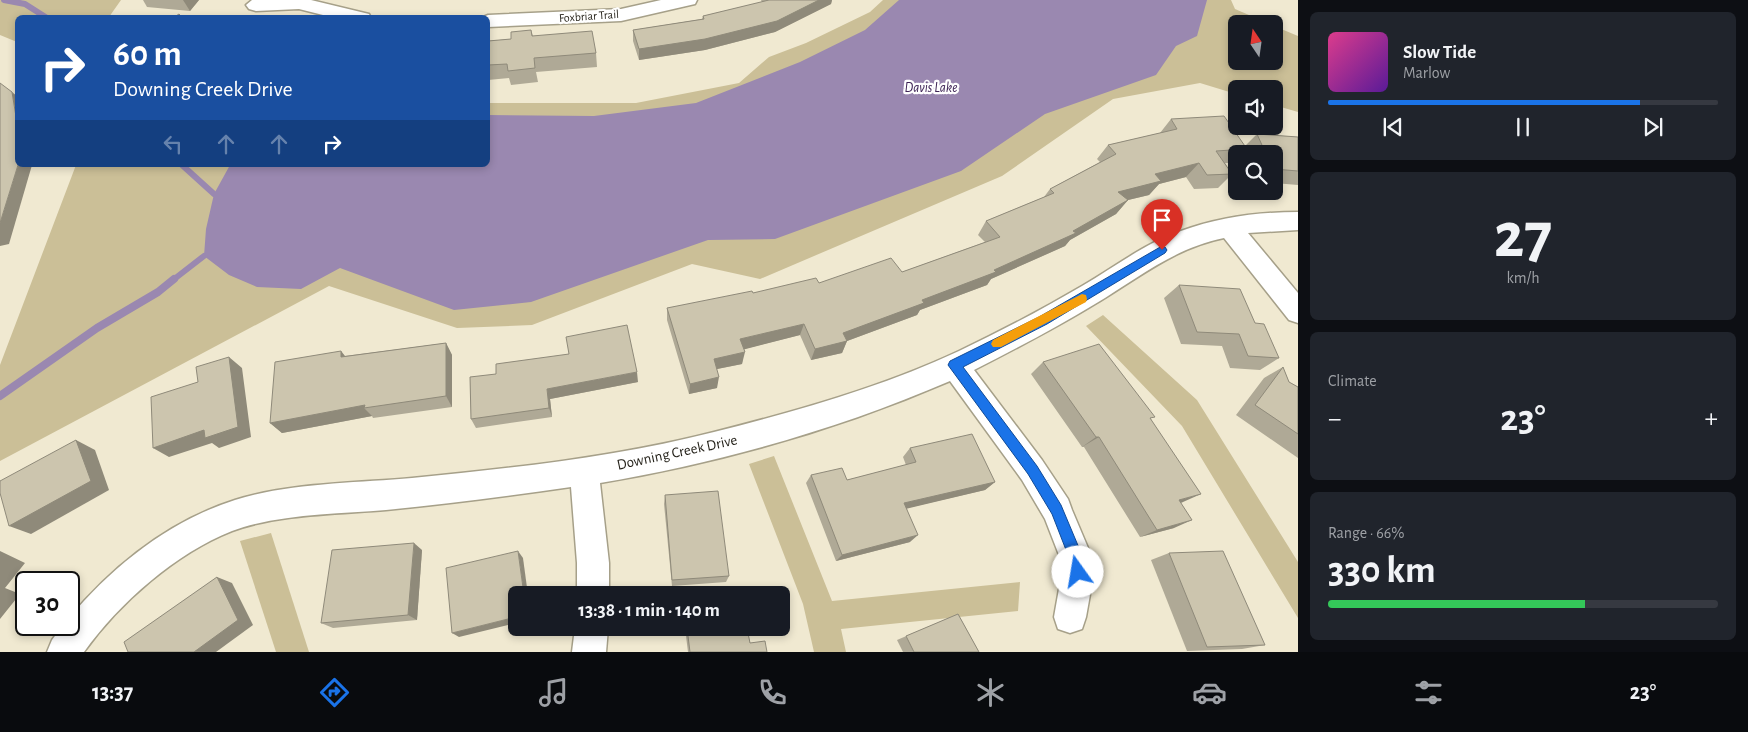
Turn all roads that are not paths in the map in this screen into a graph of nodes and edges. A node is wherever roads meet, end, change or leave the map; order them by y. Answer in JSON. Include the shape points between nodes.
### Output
{"nodes":[{"id":1,"x":688,"y":0,"type":"edge"},
{"id":2,"x":256,"y":5,"type":"dead end"},
{"id":3,"x":350,"y":15,"type":"edge"},
{"id":4,"x":490,"y":21,"type":"edge"},
{"id":5,"x":1298,"y":221,"type":"edge"},
{"id":6,"x":1229,"y":227,"type":"junction"},
{"id":7,"x":1298,"y":312,"type":"edge"},
{"id":8,"x":954,"y":365,"type":"junction"},
{"id":9,"x":584,"y":472,"type":"junction"},
{"id":10,"x":593,"y":586,"type":"edge"},
{"id":11,"x":1070,"y":617,"type":"dead end"},
{"id":12,"x":591,"y":636,"type":"edge"},
{"id":13,"x":64,"y":652,"type":"edge"},
{"id":14,"x":589,"y":652,"type":"edge"}],
"edges":[{"from":1,"to":4,"type":"street","name":"Foxbriar Trail","via":[[621,14]]},
{"from":2,"to":3,"type":"street","via":[[299,2]]},
{"from":5,"to":6,"type":"street","name":"Downing Creek Drive"},
{"from":6,"to":7,"type":"street"},
{"from":6,"to":8,"type":"street","name":"Downing Creek Drive","via":[[1174,243],[1043,321]]},
{"from":8,"to":9,"type":"street","name":"Downing Creek Drive","via":[[899,388],[739,440]]},
{"from":8,"to":11,"type":"street","via":[[1032,470],[1057,510],[1075,555],[1078,572]]},
{"from":9,"to":10,"type":"street"},
{"from":9,"to":13,"type":"street","name":"Downing Creek Drive","via":[[252,510],[178,543],[138,570],[106,599]]},
{"from":12,"to":14,"type":"street"}]}
